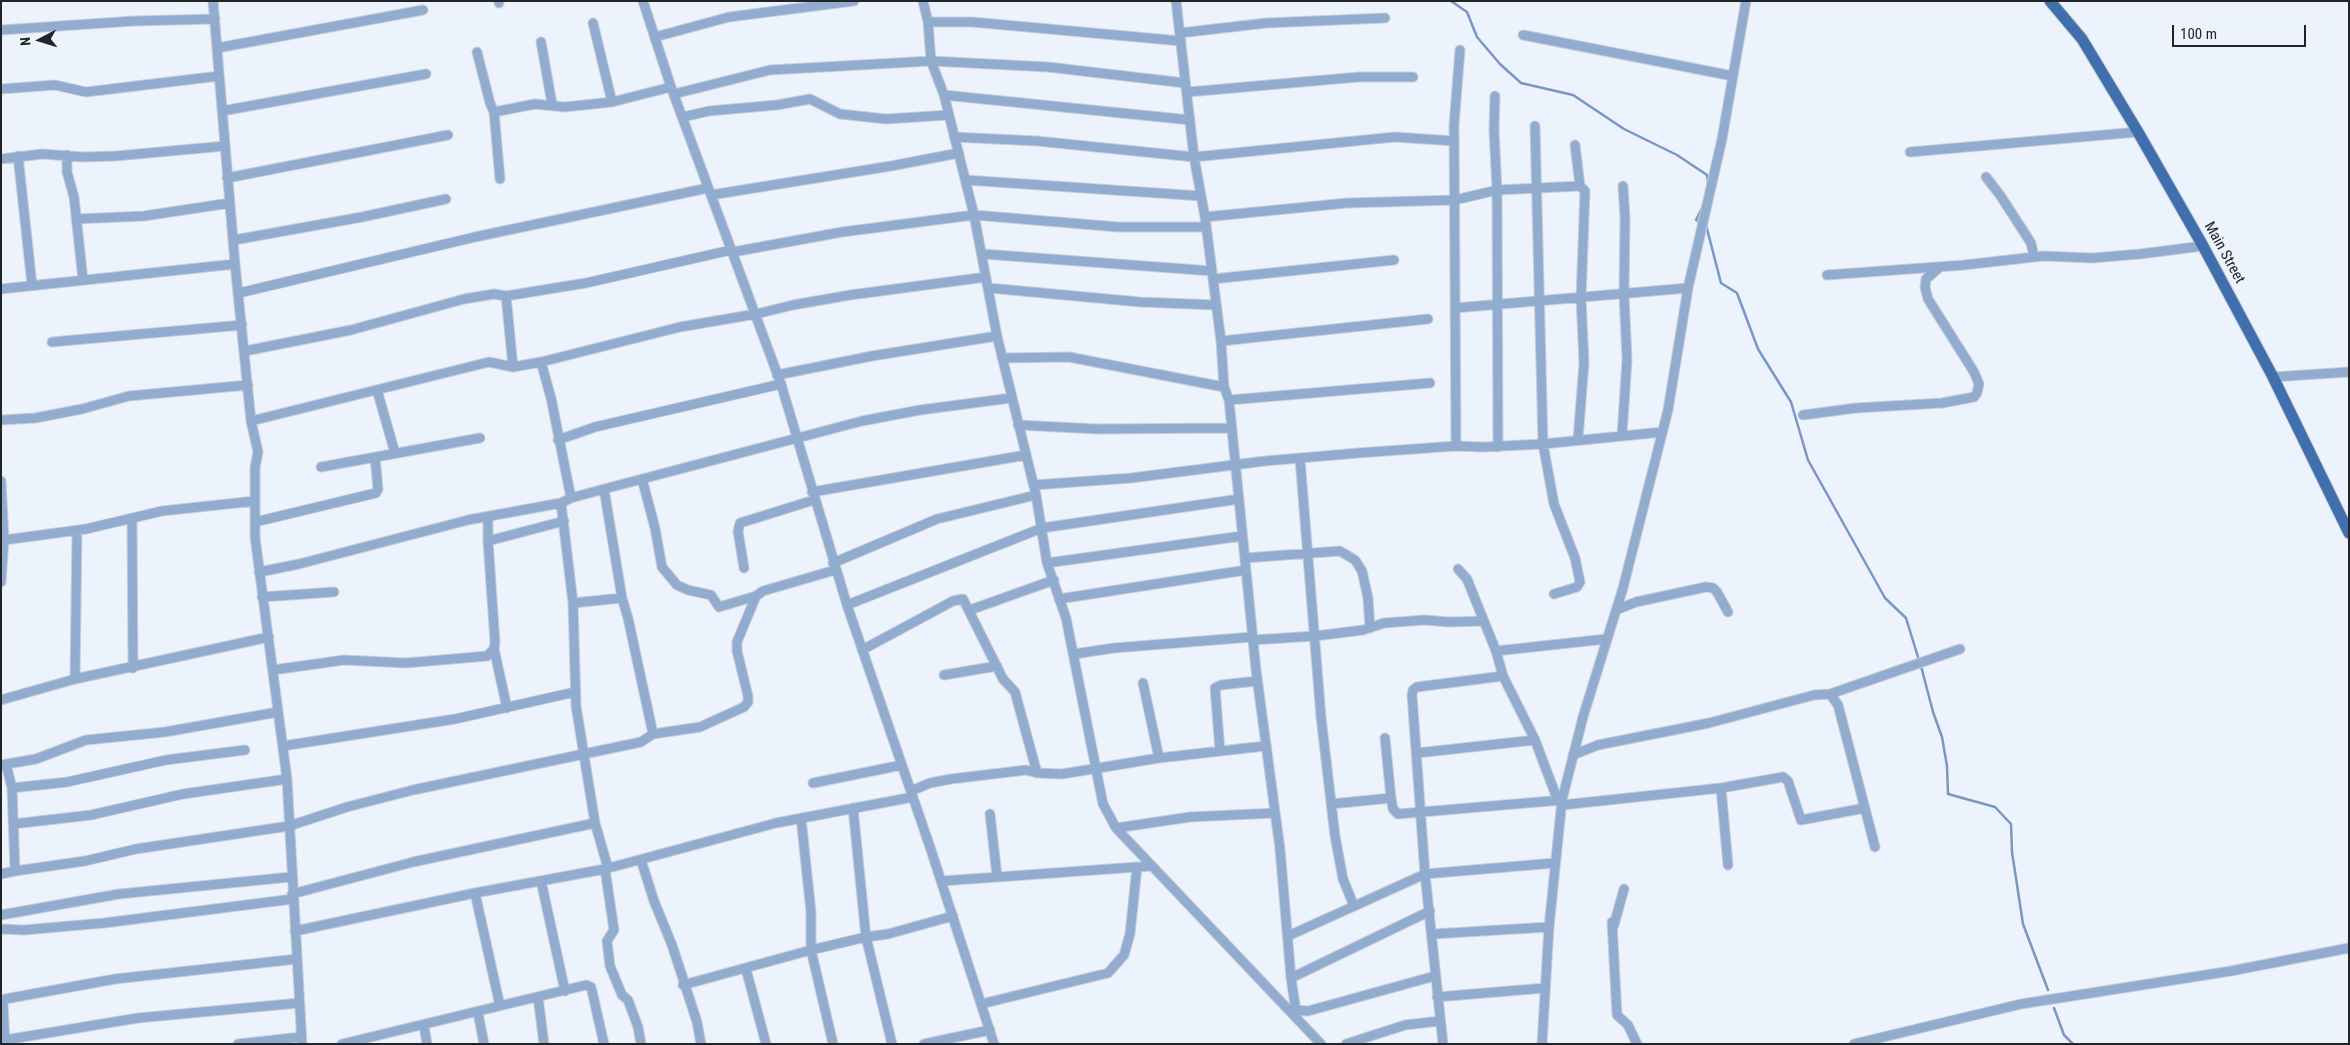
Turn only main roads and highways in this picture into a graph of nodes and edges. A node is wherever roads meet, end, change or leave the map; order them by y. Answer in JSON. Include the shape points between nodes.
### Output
{"nodes":[{"id":1,"x":2050,"y":1,"type":"edge"},
{"id":2,"x":2349,"y":533,"type":"edge"}],
"edges":[{"from":1,"to":2,"type":"main road","name":"Main Street","via":[[2082,39],[2138,132],[2273,378]]}]}
